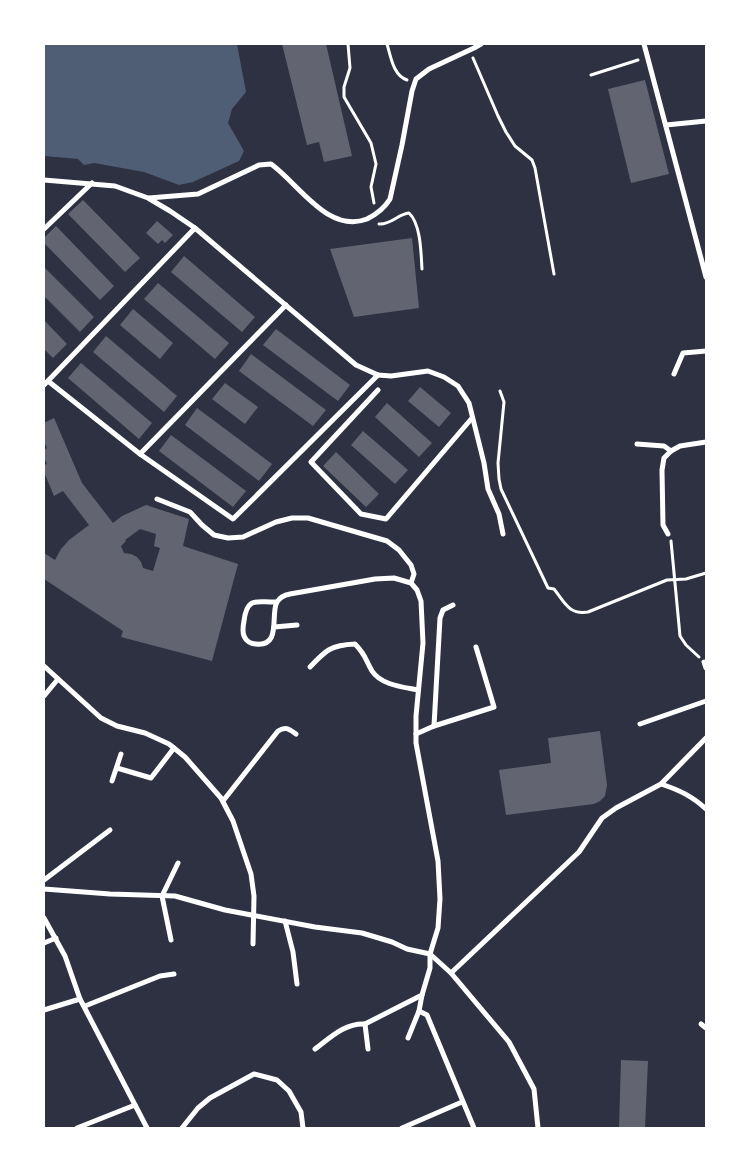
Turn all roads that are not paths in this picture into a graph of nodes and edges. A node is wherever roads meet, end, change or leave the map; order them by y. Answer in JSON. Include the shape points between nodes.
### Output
{"nodes":[{"id":1,"x":481,"y":44,"type":"edge"},
{"id":2,"x":644,"y":44,"type":"edge"},
{"id":3,"x":706,"y":121,"type":"edge"},
{"id":4,"x":666,"y":125,"type":"junction"},
{"id":5,"x":44,"y":180,"type":"edge"},
{"id":6,"x":92,"y":183,"type":"junction"},
{"id":7,"x":148,"y":198,"type":"junction"},
{"id":8,"x":195,"y":228,"type":"junction"},
{"id":9,"x":44,"y":229,"type":"edge"},
{"id":10,"x":706,"y":277,"type":"edge"},
{"id":11,"x":286,"y":305,"type":"junction"},
{"id":12,"x":706,"y":351,"type":"edge"},
{"id":13,"x":674,"y":374,"type":"dead end"},
{"id":14,"x":378,"y":375,"type":"junction"},
{"id":15,"x":46,"y":383,"type":"edge"},
{"id":16,"x":378,"y":390,"type":"dead end"},
{"id":17,"x":472,"y":418,"type":"junction"},
{"id":18,"x":706,"y":442,"type":"edge"},
{"id":19,"x":637,"y":444,"type":"dead end"},
{"id":20,"x":671,"y":451,"type":"junction"},
{"id":21,"x":140,"y":454,"type":"junction"},
{"id":22,"x":157,"y":499,"type":"dead end"},
{"id":23,"x":503,"y":534,"type":"dead end"},
{"id":24,"x":668,"y":534,"type":"road end"},
{"id":25,"x":411,"y":583,"type":"junction"},
{"id":26,"x":277,"y":602,"type":"junction"},
{"id":27,"x":453,"y":605,"type":"dead end"},
{"id":28,"x":297,"y":625,"type":"dead end"},
{"id":29,"x":274,"y":627,"type":"junction"},
{"id":30,"x":476,"y":647,"type":"dead end"},
{"id":31,"x":704,"y":662,"type":"road end"},
{"id":32,"x":44,"y":666,"type":"edge"},
{"id":33,"x":310,"y":667,"type":"dead end"},
{"id":34,"x":706,"y":668,"type":"edge"},
{"id":35,"x":58,"y":679,"type":"junction"},
{"id":36,"x":418,"y":690,"type":"junction"},
{"id":37,"x":44,"y":696,"type":"edge"},
{"id":38,"x":706,"y":701,"type":"edge"},
{"id":39,"x":640,"y":724,"type":"dead end"},
{"id":40,"x":434,"y":726,"type":"junction"},
{"id":41,"x":296,"y":734,"type":"dead end"},
{"id":42,"x":416,"y":734,"type":"junction"},
{"id":43,"x":706,"y":738,"type":"edge"},
{"id":44,"x":174,"y":748,"type":"junction"},
{"id":45,"x":122,"y":754,"type":"dead end"},
{"id":46,"x":117,"y":768,"type":"junction"},
{"id":47,"x":112,"y":781,"type":"dead end"},
{"id":48,"x":661,"y":784,"type":"junction"},
{"id":49,"x":223,"y":801,"type":"junction"},
{"id":50,"x":706,"y":809,"type":"edge"},
{"id":51,"x":110,"y":830,"type":"dead end"},
{"id":52,"x":178,"y":863,"type":"dead end"},
{"id":53,"x":44,"y":880,"type":"edge"},
{"id":54,"x":44,"y":889,"type":"edge"},
{"id":55,"x":162,"y":896,"type":"junction"},
{"id":56,"x":255,"y":915,"type":"junction"},
{"id":57,"x":44,"y":918,"type":"edge"},
{"id":58,"x":285,"y":921,"type":"junction"},
{"id":59,"x":56,"y":938,"type":"junction"},
{"id":60,"x":170,"y":940,"type":"dead end"},
{"id":61,"x":44,"y":942,"type":"edge"},
{"id":62,"x":253,"y":944,"type":"dead end"},
{"id":63,"x":430,"y":954,"type":"junction"},
{"id":64,"x":451,"y":973,"type":"junction"},
{"id":65,"x":174,"y":974,"type":"dead end"},
{"id":66,"x":297,"y":984,"type":"dead end"},
{"id":67,"x":422,"y":995,"type":"junction"},
{"id":68,"x":80,"y":999,"type":"junction"},
{"id":69,"x":85,"y":1006,"type":"junction"},
{"id":70,"x":44,"y":1010,"type":"edge"},
{"id":71,"x":419,"y":1011,"type":"junction"},
{"id":72,"x":364,"y":1024,"type":"junction"},
{"id":73,"x":701,"y":1024,"type":"dead end"},
{"id":74,"x":706,"y":1028,"type":"edge"},
{"id":75,"x":408,"y":1038,"type":"dead end"},
{"id":76,"x":315,"y":1049,"type":"dead end"},
{"id":77,"x":368,"y":1049,"type":"dead end"},
{"id":78,"x":462,"y":1102,"type":"junction"},
{"id":79,"x":135,"y":1105,"type":"junction"},
{"id":80,"x":77,"y":1128,"type":"edge"},
{"id":81,"x":147,"y":1128,"type":"edge"},
{"id":82,"x":182,"y":1128,"type":"edge"},
{"id":83,"x":303,"y":1128,"type":"edge"},
{"id":84,"x":402,"y":1128,"type":"edge"},
{"id":85,"x":474,"y":1128,"type":"edge"},
{"id":86,"x":538,"y":1128,"type":"edge"}],
"edges":[{"from":1,"to":7,"type":"street","via":[[429,69],[416,79],[392,191],[386,206],[372,216],[358,222],[330,217],[271,164],[259,165],[198,194]]},
{"from":2,"to":4,"type":"street"},
{"from":3,"to":4,"type":"street"},
{"from":4,"to":10,"type":"street"},
{"from":5,"to":6,"type":"street"},
{"from":6,"to":7,"type":"street","via":[[115,186]]},
{"from":6,"to":9,"type":"street"},
{"from":7,"to":8,"type":"street"},
{"from":8,"to":11,"type":"street"},
{"from":8,"to":15,"type":"street"},
{"from":11,"to":14,"type":"street","via":[[356,365]]},
{"from":11,"to":21,"type":"street"},
{"from":12,"to":13,"type":"street","via":[[683,353]]},
{"from":14,"to":17,"type":"street","via":[[428,371],[444,377],[458,386],[469,403]]},
{"from":14,"to":21,"type":"street","via":[[233,519]]},
{"from":15,"to":21,"type":"street"},
{"from":16,"to":17,"type":"street","via":[[311,462],[361,514],[386,518]]},
{"from":17,"to":23,"type":"street","via":[[488,489],[499,514]]},
{"from":18,"to":20,"type":"street","via":[[680,446]]},
{"from":19,"to":20,"type":"street","via":[[664,446]]},
{"from":20,"to":24,"type":"street","via":[[664,458],[662,470],[663,525]]},
{"from":22,"to":25,"type":"street","via":[[190,512],[214,534],[228,538],[243,537],[276,522],[308,518],[387,541],[411,565],[414,574]]},
{"from":25,"to":26,"type":"street","via":[[394,578],[375,579],[290,594]]},
{"from":25,"to":36,"type":"street","via":[[421,601],[423,617]]},
{"from":26,"to":29,"type":"street"},
{"from":26,"to":29,"type":"street","via":[[252,602],[247,607],[243,629],[247,641],[259,645],[268,641]]},
{"from":27,"to":40,"type":"street","via":[[443,610],[440,618]]},
{"from":28,"to":29,"type":"street"},
{"from":30,"to":40,"type":"street","via":[[494,708]]},
{"from":31,"to":34,"type":"street"},
{"from":32,"to":35,"type":"street"},
{"from":33,"to":36,"type":"street","via":[[324,651],[337,645],[355,644],[364,653],[372,672],[381,680]]},
{"from":35,"to":37,"type":"street"},
{"from":35,"to":44,"type":"street","via":[[101,718],[145,733]]},
{"from":36,"to":42,"type":"street"},
{"from":38,"to":39,"type":"street"},
{"from":40,"to":42,"type":"street"},
{"from":41,"to":49,"type":"street","via":[[288,728],[278,731]]},
{"from":42,"to":63,"type":"street","via":[[438,861],[438,928]]},
{"from":43,"to":48,"type":"street"},
{"from":44,"to":46,"type":"street","via":[[151,778]]},
{"from":44,"to":49,"type":"street"},
{"from":45,"to":46,"type":"street"},
{"from":46,"to":47,"type":"street"},
{"from":48,"to":50,"type":"street","via":[[680,790]]},
{"from":48,"to":64,"type":"street","via":[[602,818],[579,852]]},
{"from":49,"to":56,"type":"street","via":[[251,874]]},
{"from":51,"to":53,"type":"street"},
{"from":52,"to":55,"type":"street"},
{"from":54,"to":55,"type":"street"},
{"from":55,"to":56,"type":"street","via":[[175,896]]},
{"from":55,"to":60,"type":"street"},
{"from":56,"to":58,"type":"street"},
{"from":56,"to":62,"type":"street"},
{"from":57,"to":59,"type":"street"},
{"from":58,"to":63,"type":"street","via":[[362,933]]},
{"from":58,"to":66,"type":"street"},
{"from":59,"to":61,"type":"street"},
{"from":59,"to":68,"type":"street"},
{"from":63,"to":64,"type":"street"},
{"from":63,"to":67,"type":"street","via":[[430,968]]},
{"from":64,"to":86,"type":"street","via":[[510,1042],[527,1072],[534,1089]]},
{"from":65,"to":69,"type":"street","via":[[160,976]]},
{"from":67,"to":71,"type":"street"},
{"from":67,"to":72,"type":"street"},
{"from":68,"to":69,"type":"street"},
{"from":68,"to":70,"type":"street"},
{"from":69,"to":79,"type":"street"},
{"from":71,"to":75,"type":"street"},
{"from":71,"to":78,"type":"street","via":[[427,1015]]},
{"from":72,"to":76,"type":"street","via":[[345,1027]]},
{"from":72,"to":77,"type":"street"},
{"from":73,"to":74,"type":"street"},
{"from":78,"to":84,"type":"street"},
{"from":78,"to":85,"type":"street"},
{"from":79,"to":80,"type":"street"},
{"from":79,"to":81,"type":"street"},
{"from":82,"to":83,"type":"street","via":[[210,1098],[254,1074],[277,1080],[289,1091],[301,1112]]}]}
